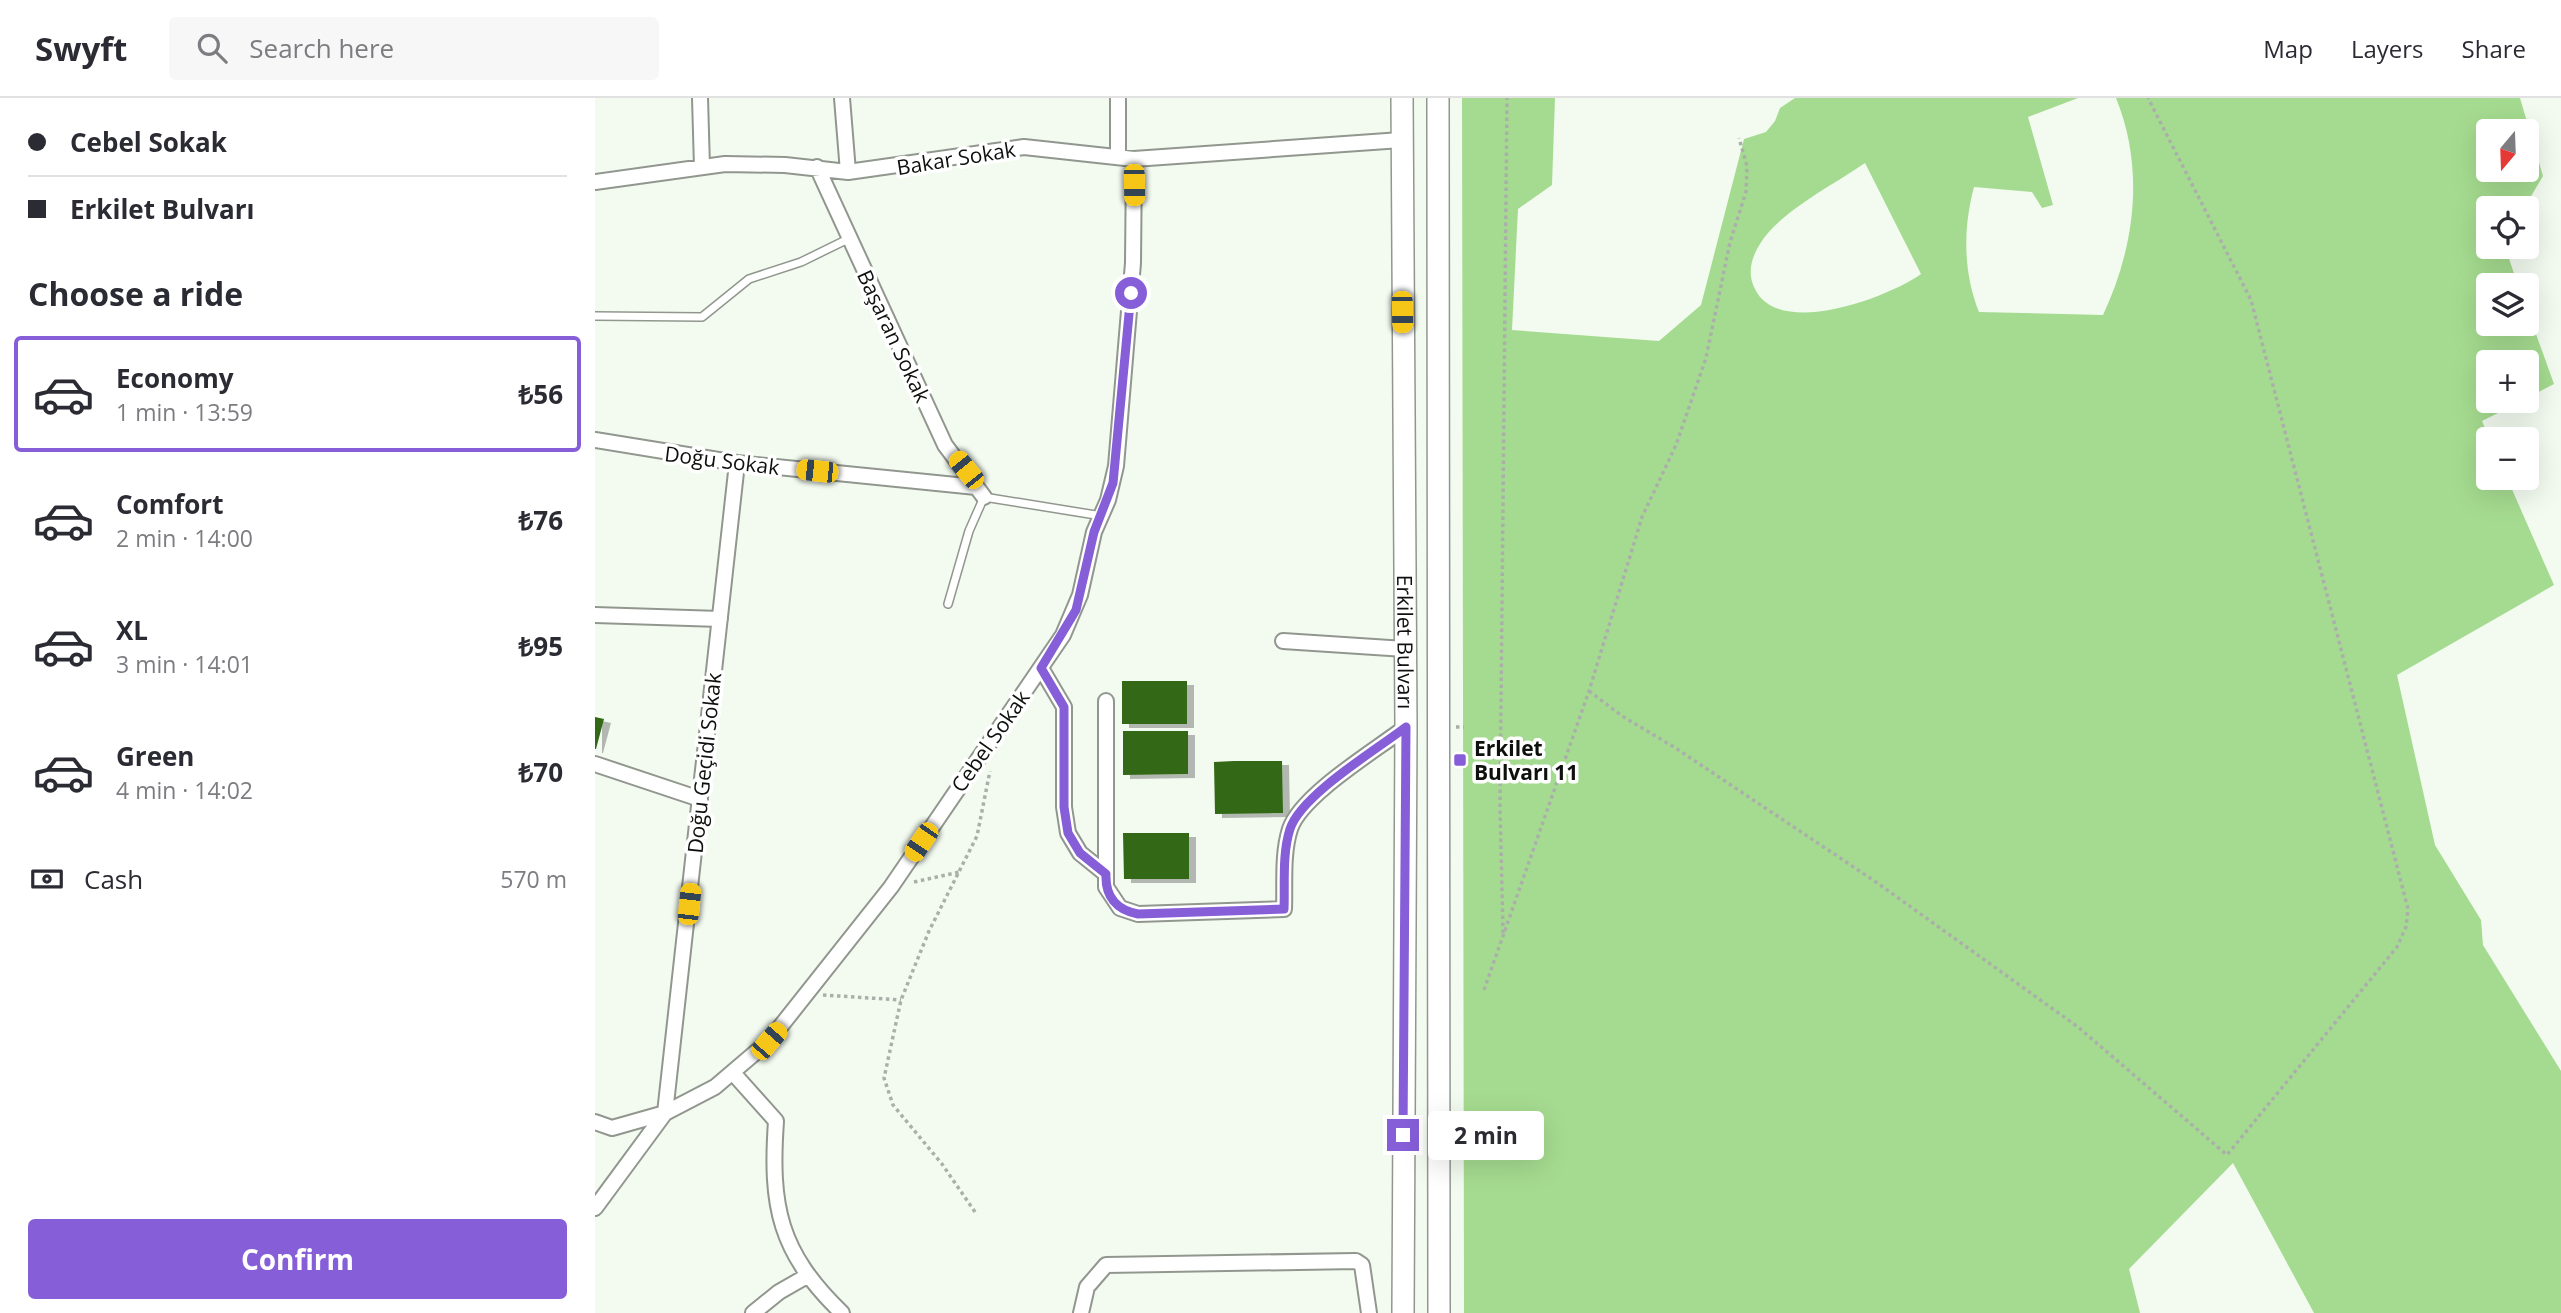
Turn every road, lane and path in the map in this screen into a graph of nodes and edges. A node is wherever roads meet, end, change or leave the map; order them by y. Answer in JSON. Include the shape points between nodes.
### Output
{"nodes":[{"id":1,"x":700,"y":98,"type":"edge"},
{"id":2,"x":842,"y":98,"type":"edge"},
{"id":3,"x":1118,"y":98,"type":"edge"},
{"id":4,"x":1402,"y":98,"type":"edge"},
{"id":5,"x":1438,"y":98,"type":"edge"},
{"id":6,"x":1507,"y":98,"type":"edge"},
{"id":7,"x":2148,"y":98,"type":"edge"},
{"id":8,"x":1739,"y":138,"type":"dead end"},
{"id":9,"x":1401,"y":140,"type":"junction"},
{"id":10,"x":1118,"y":157,"type":"junction"},
{"id":11,"x":1134,"y":159,"type":"junction"},
{"id":12,"x":702,"y":167,"type":"junction"},
{"id":13,"x":817,"y":167,"type":"junction"},
{"id":14,"x":848,"y":172,"type":"junction"},
{"id":15,"x":595,"y":183,"type":"edge"},
{"id":16,"x":848,"y":239,"type":"junction"},
{"id":17,"x":595,"y":316,"type":"edge"},
{"id":18,"x":595,"y":440,"type":"edge"},
{"id":19,"x":737,"y":463,"type":"junction"},
{"id":20,"x":980,"y":492,"type":"junction"},
{"id":21,"x":1102,"y":516,"type":"junction"},
{"id":22,"x":948,"y":604,"type":"dead end"},
{"id":23,"x":595,"y":614,"type":"edge"},
{"id":24,"x":720,"y":619,"type":"junction"},
{"id":25,"x":1283,"y":641,"type":"dead end"},
{"id":26,"x":1405,"y":649,"type":"junction"},
{"id":27,"x":1041,"y":668,"type":"junction"},
{"id":28,"x":1589,"y":691,"type":"junction"},
{"id":29,"x":1106,"y":701,"type":"dead end"},
{"id":30,"x":1406,"y":727,"type":"junction"},
{"id":31,"x":595,"y":764,"type":"edge"},
{"id":32,"x":991,"y":766,"type":"dead end"},
{"id":33,"x":700,"y":799,"type":"junction"},
{"id":34,"x":960,"y":872,"type":"junction"},
{"id":35,"x":1106,"y":874,"type":"junction"},
{"id":36,"x":891,"y":887,"type":"junction"},
{"id":37,"x":1503,"y":935,"type":"junction"},
{"id":38,"x":1484,"y":990,"type":"dead end"},
{"id":39,"x":807,"y":994,"type":"junction"},
{"id":40,"x":901,"y":1000,"type":"junction"},
{"id":41,"x":734,"y":1074,"type":"junction"},
{"id":42,"x":666,"y":1113,"type":"junction"},
{"id":43,"x":595,"y":1122,"type":"edge"},
{"id":44,"x":595,"y":1208,"type":"edge"},
{"id":45,"x":975,"y":1212,"type":"dead end"},
{"id":46,"x":807,"y":1276,"type":"junction"},
{"id":47,"x":753,"y":1313,"type":"edge"},
{"id":48,"x":842,"y":1313,"type":"edge"},
{"id":49,"x":1081,"y":1313,"type":"edge"},
{"id":50,"x":1370,"y":1313,"type":"edge"},
{"id":51,"x":1403,"y":1313,"type":"edge"},
{"id":52,"x":1439,"y":1313,"type":"edge"}],
"edges":[{"from":1,"to":12,"type":"street"},
{"from":2,"to":14,"type":"street"},
{"from":3,"to":10,"type":"street"},
{"from":4,"to":9,"type":"main road","name":"Erkilet Bulvarı"},
{"from":5,"to":52,"type":"main road","name":"Erkilet Bulvarı"},
{"from":6,"to":37,"type":"path","via":[[1500,794]]},
{"from":7,"to":28,"type":"path","via":[[2251,300],[2407,909],[2406,927],[2397,947],[2227,1156],[2078,1027],[1875,882]]},
{"from":8,"to":28,"type":"path","via":[[1747,166],[1746,192],[1730,242],[1706,358],[1676,445],[1635,539]]},
{"from":9,"to":11,"type":"street","name":"Bakar Sokak"},
{"from":9,"to":26,"type":"main road","name":"Erkilet Bulvarı"},
{"from":10,"to":11,"type":"street","name":"Bakar Sokak"},
{"from":10,"to":14,"type":"street","name":"Bakar Sokak","via":[[1024,147]]},
{"from":11,"to":21,"type":"street","name":"Cebel Sokak","via":[[1131,293],[1116,466]]},
{"from":12,"to":13,"type":"street","name":"Bakar Sokak","via":[[754,163]]},
{"from":12,"to":15,"type":"street","name":"Bakar Sokak"},
{"from":13,"to":14,"type":"street","name":"Bakar Sokak"},
{"from":13,"to":16,"type":"street","name":"Başaran Sokak"},
{"from":16,"to":17,"type":"lane","via":[[801,262],[749,279],[702,317]]},
{"from":16,"to":20,"type":"street","name":"Başaran Sokak","via":[[945,445]]},
{"from":18,"to":19,"type":"street","name":"Doğu Sokak"},
{"from":19,"to":20,"type":"street","name":"Doğu Sokak"},
{"from":19,"to":24,"type":"street","name":"Doğu Geçidi Sokak"},
{"from":20,"to":21,"type":"lane"},
{"from":20,"to":22,"type":"lane"},
{"from":21,"to":27,"type":"street","name":"Cebel Sokak","via":[[1076,610]]},
{"from":23,"to":24,"type":"street"},
{"from":24,"to":33,"type":"street","name":"Doğu Geçidi Sokak"},
{"from":25,"to":26,"type":"street"},
{"from":26,"to":30,"type":"main road","name":"Erkilet Bulvarı"},
{"from":27,"to":35,"type":"street","via":[[1064,707],[1068,833],[1080,853]]},
{"from":27,"to":36,"type":"street","name":"Cebel Sokak"},
{"from":28,"to":37,"type":"path"},
{"from":29,"to":35,"type":"street"},
{"from":30,"to":35,"type":"street","via":[[1312,797],[1295,817],[1286,848],[1284,909],[1132,913],[1109,895]]},
{"from":30,"to":51,"type":"main road","name":"Erkilet Bulvarı"},
{"from":31,"to":33,"type":"street"},
{"from":32,"to":34,"type":"path","via":[[982,819]]},
{"from":33,"to":42,"type":"street","name":"Doğu Geçidi Sokak"},
{"from":34,"to":36,"type":"path"},
{"from":34,"to":40,"type":"path"},
{"from":36,"to":39,"type":"street","name":"Cebel Sokak"},
{"from":37,"to":38,"type":"path"},
{"from":39,"to":40,"type":"path"},
{"from":39,"to":41,"type":"street","name":"Cebel Sokak","via":[[769,1041]]},
{"from":40,"to":45,"type":"path","via":[[884,1078],[888,1097]]},
{"from":41,"to":42,"type":"street","name":"Cebel Sokak"},
{"from":41,"to":46,"type":"street","via":[[776,1121],[777,1210]]},
{"from":42,"to":43,"type":"street","name":"Cebel Sokak","via":[[613,1128]]},
{"from":42,"to":44,"type":"street"},
{"from":46,"to":47,"type":"street"},
{"from":46,"to":48,"type":"street"},
{"from":49,"to":50,"type":"street","via":[[1087,1287],[1106,1265],[1356,1261],[1362,1265]]}]}
